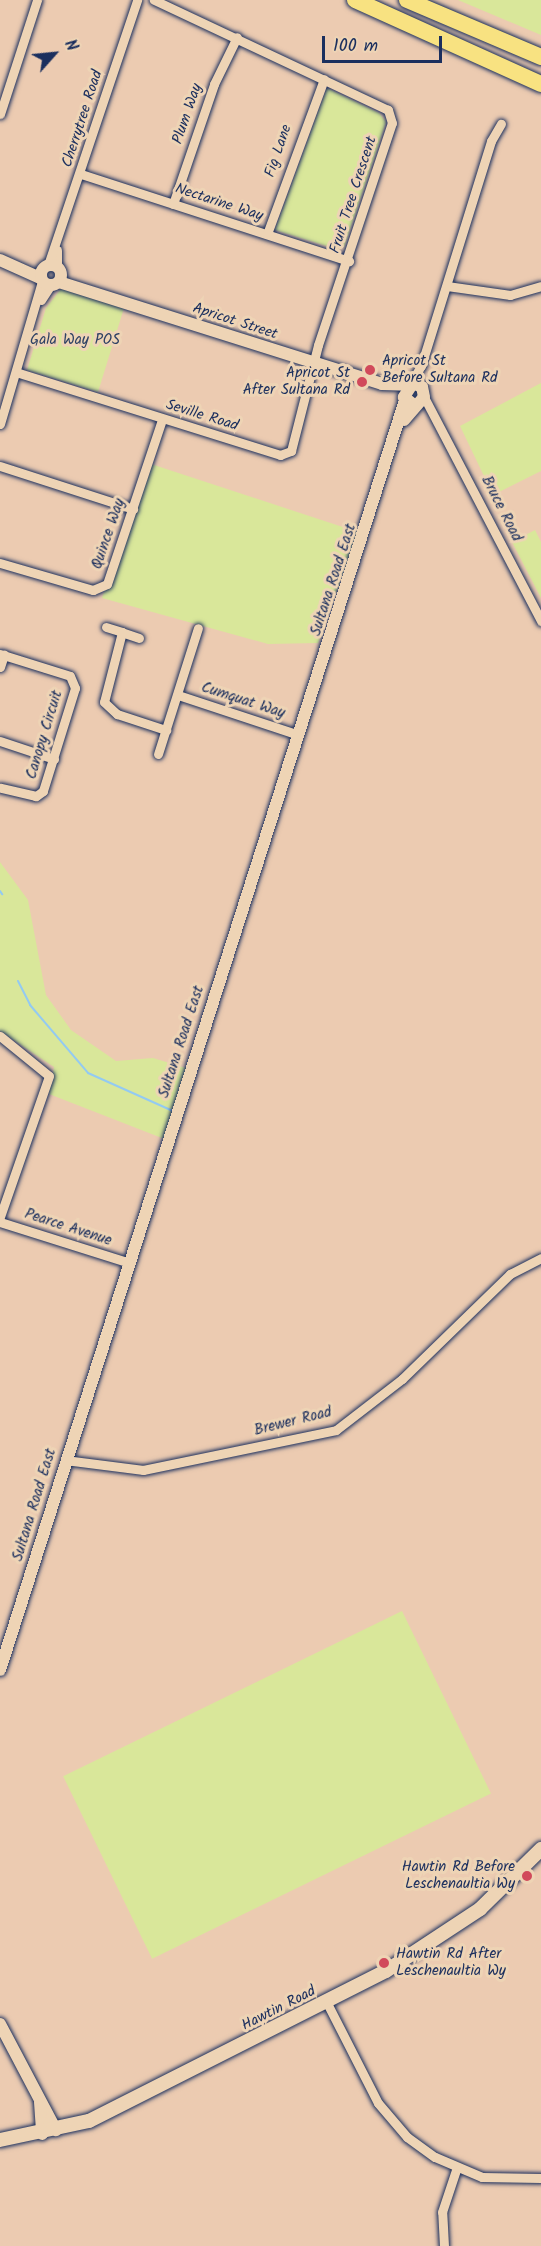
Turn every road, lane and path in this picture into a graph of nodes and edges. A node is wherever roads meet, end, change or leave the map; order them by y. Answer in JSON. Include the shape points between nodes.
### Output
{"nodes":[{"id":1,"x":38,"y":0,"type":"edge"},
{"id":2,"x":137,"y":0,"type":"edge"},
{"id":3,"x":154,"y":0,"type":"edge"},
{"id":4,"x":355,"y":0,"type":"edge"},
{"id":5,"x":407,"y":0,"type":"edge"},
{"id":6,"x":237,"y":37,"type":"junction"},
{"id":7,"x":541,"y":57,"type":"edge"},
{"id":8,"x":324,"y":79,"type":"junction"},
{"id":9,"x":541,"y":84,"type":"edge"},
{"id":10,"x":0,"y":114,"type":"edge"},
{"id":11,"x":501,"y":124,"type":"dead end"},
{"id":12,"x":81,"y":174,"type":"junction"},
{"id":13,"x":173,"y":204,"type":"junction"},
{"id":14,"x":267,"y":234,"type":"junction"},
{"id":15,"x":0,"y":260,"type":"edge"},
{"id":16,"x":349,"y":261,"type":"junction"},
{"id":17,"x":50,"y":275,"type":"junction"},
{"id":18,"x":447,"y":286,"type":"junction"},
{"id":19,"x":541,"y":286,"type":"edge"},
{"id":20,"x":316,"y":364,"type":"junction"},
{"id":21,"x":19,"y":373,"type":"junction"},
{"id":22,"x":413,"y":395,"type":"junction"},
{"id":23,"x":162,"y":420,"type":"junction"},
{"id":24,"x":0,"y":424,"type":"edge"},
{"id":25,"x":0,"y":466,"type":"edge"},
{"id":26,"x":133,"y":509,"type":"junction"},
{"id":27,"x":0,"y":563,"type":"edge"},
{"id":28,"x":541,"y":621,"type":"edge"},
{"id":29,"x":106,"y":627,"type":"dead end"},
{"id":30,"x":198,"y":628,"type":"dead end"},
{"id":31,"x":122,"y":632,"type":"junction"},
{"id":32,"x":139,"y":638,"type":"dead end"},
{"id":33,"x":2,"y":655,"type":"edge"},
{"id":34,"x":0,"y":667,"type":"edge"},
{"id":35,"x":178,"y":695,"type":"junction"},
{"id":36,"x":166,"y":730,"type":"junction"},
{"id":37,"x":299,"y":735,"type":"junction"},
{"id":38,"x":0,"y":741,"type":"edge"},
{"id":39,"x":158,"y":754,"type":"dead end"},
{"id":40,"x":54,"y":759,"type":"junction"},
{"id":41,"x":0,"y":788,"type":"edge"},
{"id":42,"x":0,"y":1036,"type":"edge"},
{"id":43,"x":0,"y":1217,"type":"edge"},
{"id":44,"x":0,"y":1222,"type":"edge"},
{"id":45,"x":541,"y":1258,"type":"edge"},
{"id":46,"x":127,"y":1262,"type":"junction"},
{"id":47,"x":65,"y":1460,"type":"junction"},
{"id":48,"x":5,"y":1639,"type":"edge"},
{"id":49,"x":0,"y":1670,"type":"edge"},
{"id":50,"x":541,"y":1849,"type":"edge"},
{"id":51,"x":327,"y":2003,"type":"junction"},
{"id":52,"x":0,"y":2024,"type":"edge"},
{"id":53,"x":49,"y":2132,"type":"junction"},
{"id":54,"x":0,"y":2140,"type":"edge"},
{"id":55,"x":457,"y":2167,"type":"junction"},
{"id":56,"x":541,"y":2178,"type":"edge"},
{"id":57,"x":444,"y":2246,"type":"edge"}],
"edges":[{"from":1,"to":10,"type":"street"},
{"from":2,"to":12,"type":"street","name":"Cherrytree Road"},
{"from":3,"to":6,"type":"street","name":"Fruit Tree Crescent"},
{"from":4,"to":9,"type":"highway"},
{"from":5,"to":7,"type":"highway"},
{"from":6,"to":8,"type":"street","name":"Fruit Tree Crescent"},
{"from":6,"to":13,"type":"street","name":"Plum Way","via":[[214,84]]},
{"from":8,"to":14,"type":"street","name":"Fig Lane"},
{"from":8,"to":16,"type":"street","name":"Fruit Tree Crescent","via":[[388,110],[392,123]]},
{"from":11,"to":18,"type":"street","name":"Sultana Road East","via":[[491,141]]},
{"from":12,"to":13,"type":"street","name":"Nectarine Way"},
{"from":12,"to":17,"type":"street","name":"Cherrytree Road"},
{"from":13,"to":14,"type":"street","name":"Nectarine Way"},
{"from":14,"to":16,"type":"street","name":"Nectarine Way"},
{"from":15,"to":17,"type":"street","name":"Apricot Street"},
{"from":16,"to":20,"type":"street","name":"Fruit Tree Crescent"},
{"from":17,"to":20,"type":"street","name":"Apricot Street"},
{"from":17,"to":21,"type":"street","name":"Cherrytree Road"},
{"from":18,"to":19,"type":"street","via":[[510,295]]},
{"from":18,"to":22,"type":"street","name":"Sultana Road East"},
{"from":20,"to":22,"type":"street","name":"Apricot Street"},
{"from":20,"to":23,"type":"street","name":"Seville Road","via":[[291,451],[280,455]]},
{"from":21,"to":23,"type":"street","name":"Seville Road"},
{"from":21,"to":24,"type":"street","name":"Cherrytree Road"},
{"from":22,"to":28,"type":"street","name":"Bruce Road","via":[[435,411]]},
{"from":22,"to":37,"type":"street","name":"Sultana Road East"},
{"from":23,"to":26,"type":"street","name":"Quince Way"},
{"from":25,"to":26,"type":"street"},
{"from":26,"to":27,"type":"street","name":"Quince Way","via":[[111,575],[99,590]]},
{"from":29,"to":31,"type":"street"},
{"from":30,"to":35,"type":"street"},
{"from":31,"to":32,"type":"street"},
{"from":31,"to":36,"type":"street","via":[[104,702],[117,714]]},
{"from":33,"to":34,"type":"street","name":"Canopy Circuit"},
{"from":33,"to":40,"type":"street","name":"Canopy Circuit","via":[[72,679],[75,688]]},
{"from":35,"to":36,"type":"street"},
{"from":35,"to":37,"type":"street","name":"Cumquat Way"},
{"from":36,"to":39,"type":"street"},
{"from":37,"to":46,"type":"street","name":"Sultana Road East"},
{"from":38,"to":40,"type":"street"},
{"from":40,"to":41,"type":"street","name":"Canopy Circuit","via":[[39,794]]},
{"from":42,"to":43,"type":"street","via":[[49,1072]]},
{"from":44,"to":46,"type":"street","name":"Pearce Avenue"},
{"from":45,"to":47,"type":"street","name":"Brewer Road","via":[[510,1274],[402,1379],[336,1430],[143,1470]]},
{"from":46,"to":47,"type":"street","name":"Sultana Road East"},
{"from":47,"to":48,"type":"street","name":"Sultana Road East"},
{"from":48,"to":49,"type":"street","name":"Sultana Road East"},
{"from":50,"to":51,"type":"main road","name":"Hawtin Road","via":[[462,1922]]},
{"from":51,"to":53,"type":"main road","name":"Hawtin Road","via":[[115,2109]]},
{"from":51,"to":55,"type":"street","via":[[378,2103],[407,2137]]},
{"from":52,"to":53,"type":"street","via":[[40,2102]]},
{"from":53,"to":54,"type":"main road","name":"Hawtin Road"},
{"from":55,"to":56,"type":"street","via":[[482,2177]]},
{"from":55,"to":57,"type":"street","via":[[442,2212]]}]}
